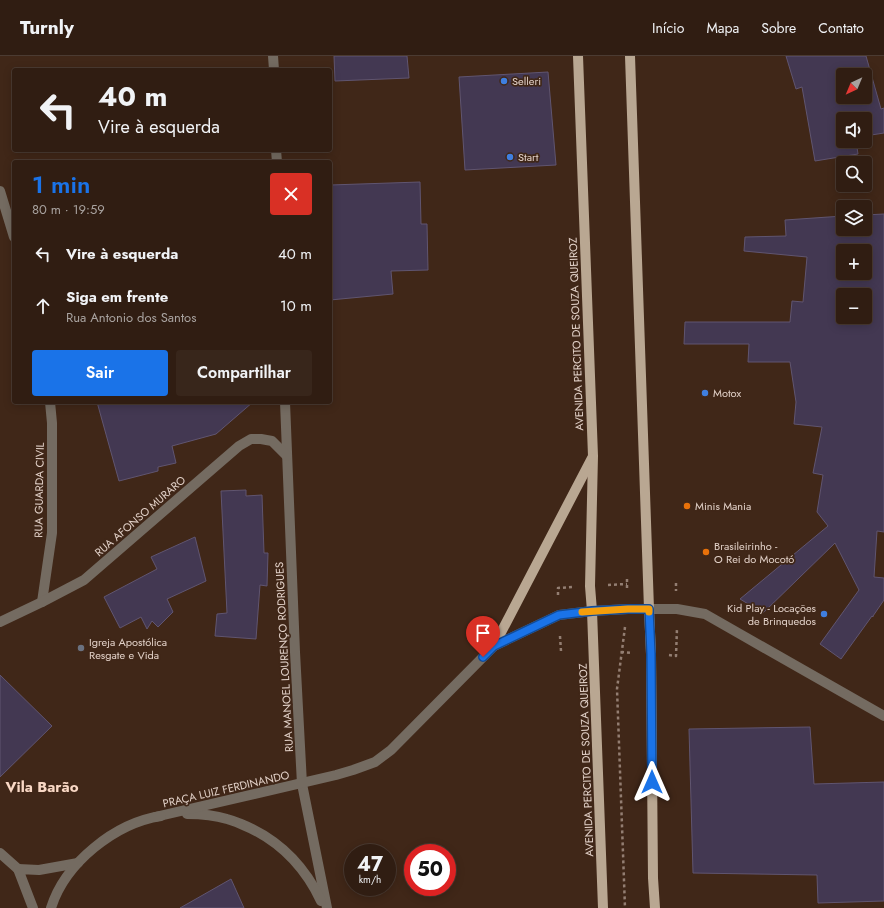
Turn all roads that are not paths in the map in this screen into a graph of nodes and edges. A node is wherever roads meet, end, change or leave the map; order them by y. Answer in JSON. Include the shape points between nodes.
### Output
{"nodes":[{"id":1,"x":273,"y":56,"type":"edge"},
{"id":2,"x":578,"y":56,"type":"edge"},
{"id":3,"x":630,"y":56,"type":"edge"},
{"id":4,"x":274,"y":68,"type":"edge"},
{"id":5,"x":0,"y":191,"type":"edge"},
{"id":6,"x":12,"y":230,"type":"edge"},
{"id":7,"x":50,"y":404,"type":"edge"},
{"id":8,"x":285,"y":404,"type":"edge"},
{"id":9,"x":287,"y":456,"type":"junction"},
{"id":10,"x":593,"y":456,"type":"junction"},
{"id":11,"x":42,"y":602,"type":"junction"},
{"id":12,"x":649,"y":609,"type":"junction"},
{"id":13,"x":592,"y":611,"type":"junction"},
{"id":14,"x":0,"y":622,"type":"edge"},
{"id":15,"x":494,"y":646,"type":"junction"},
{"id":16,"x":884,"y":716,"type":"edge"},
{"id":17,"x":302,"y":784,"type":"junction"},
{"id":18,"x":155,"y":817,"type":"junction"},
{"id":19,"x":0,"y":853,"type":"edge"},
{"id":20,"x":78,"y":863,"type":"junction"},
{"id":21,"x":18,"y":869,"type":"junction"},
{"id":22,"x":33,"y":908,"type":"edge"},
{"id":23,"x":51,"y":908,"type":"edge"},
{"id":24,"x":325,"y":908,"type":"edge"},
{"id":25,"x":603,"y":908,"type":"edge"},
{"id":26,"x":655,"y":908,"type":"edge"}],
"edges":[{"from":1,"to":4,"type":"street"},
{"from":2,"to":10,"type":"main road","name":"AVENIDA PERCITO DE SOUZA QUEIROZ"},
{"from":3,"to":12,"type":"main road"},
{"from":5,"to":6,"type":"street"},
{"from":7,"to":11,"type":"street","name":"RUA GUARDA CIVIL","via":[[52,533]]},
{"from":8,"to":9,"type":"street","name":"RUA MANOEL LOURENÇO RODRIGUES"},
{"from":9,"to":11,"type":"street","name":"RUA AFONSO MURARO","via":[[272,442],[261,439],[251,439],[239,446],[84,580]]},
{"from":9,"to":17,"type":"street","name":"RUA MANOEL LOURENÇO RODRIGUES"},
{"from":10,"to":13,"type":"main road","name":"AVENIDA PERCITO DE SOUZA QUEIROZ","via":[[590,586]]},
{"from":10,"to":15,"type":"main road"},
{"from":11,"to":14,"type":"street","name":"RUA AFONSO MURARO"},
{"from":12,"to":13,"type":"street"},
{"from":12,"to":16,"type":"street","via":[[677,609],[705,614]]},
{"from":12,"to":26,"type":"main road"},
{"from":13,"to":15,"type":"street","name":"PRAÇA LUIZ FERDINANDO","via":[[559,615]]},
{"from":13,"to":25,"type":"main road","name":"AVENIDA PERCITO DE SOUZA QUEIROZ"},
{"from":15,"to":17,"type":"street","name":"PRAÇA LUIZ FERDINANDO","via":[[391,750],[375,762],[336,776]]},
{"from":17,"to":18,"type":"street","name":"PRAÇA LUIZ FERDINANDO"},
{"from":17,"to":24,"type":"street","name":"RUA MANOEL LOURENÇO RODRIGUES"},
{"from":18,"to":20,"type":"street","name":"PRAÇA LUIZ FERDINANDO","via":[[113,834],[94,847]]},
{"from":18,"to":24,"type":"street","name":"PRAÇA LUIZ FERDINANDO","via":[[203,814],[227,819],[253,829],[277,844],[298,863]]},
{"from":19,"to":21,"type":"street"},
{"from":20,"to":21,"type":"street","via":[[39,870]]},
{"from":20,"to":23,"type":"street","name":"PRAÇA LUIZ FERDINANDO","via":[[63,882]]},
{"from":21,"to":22,"type":"street"}]}
